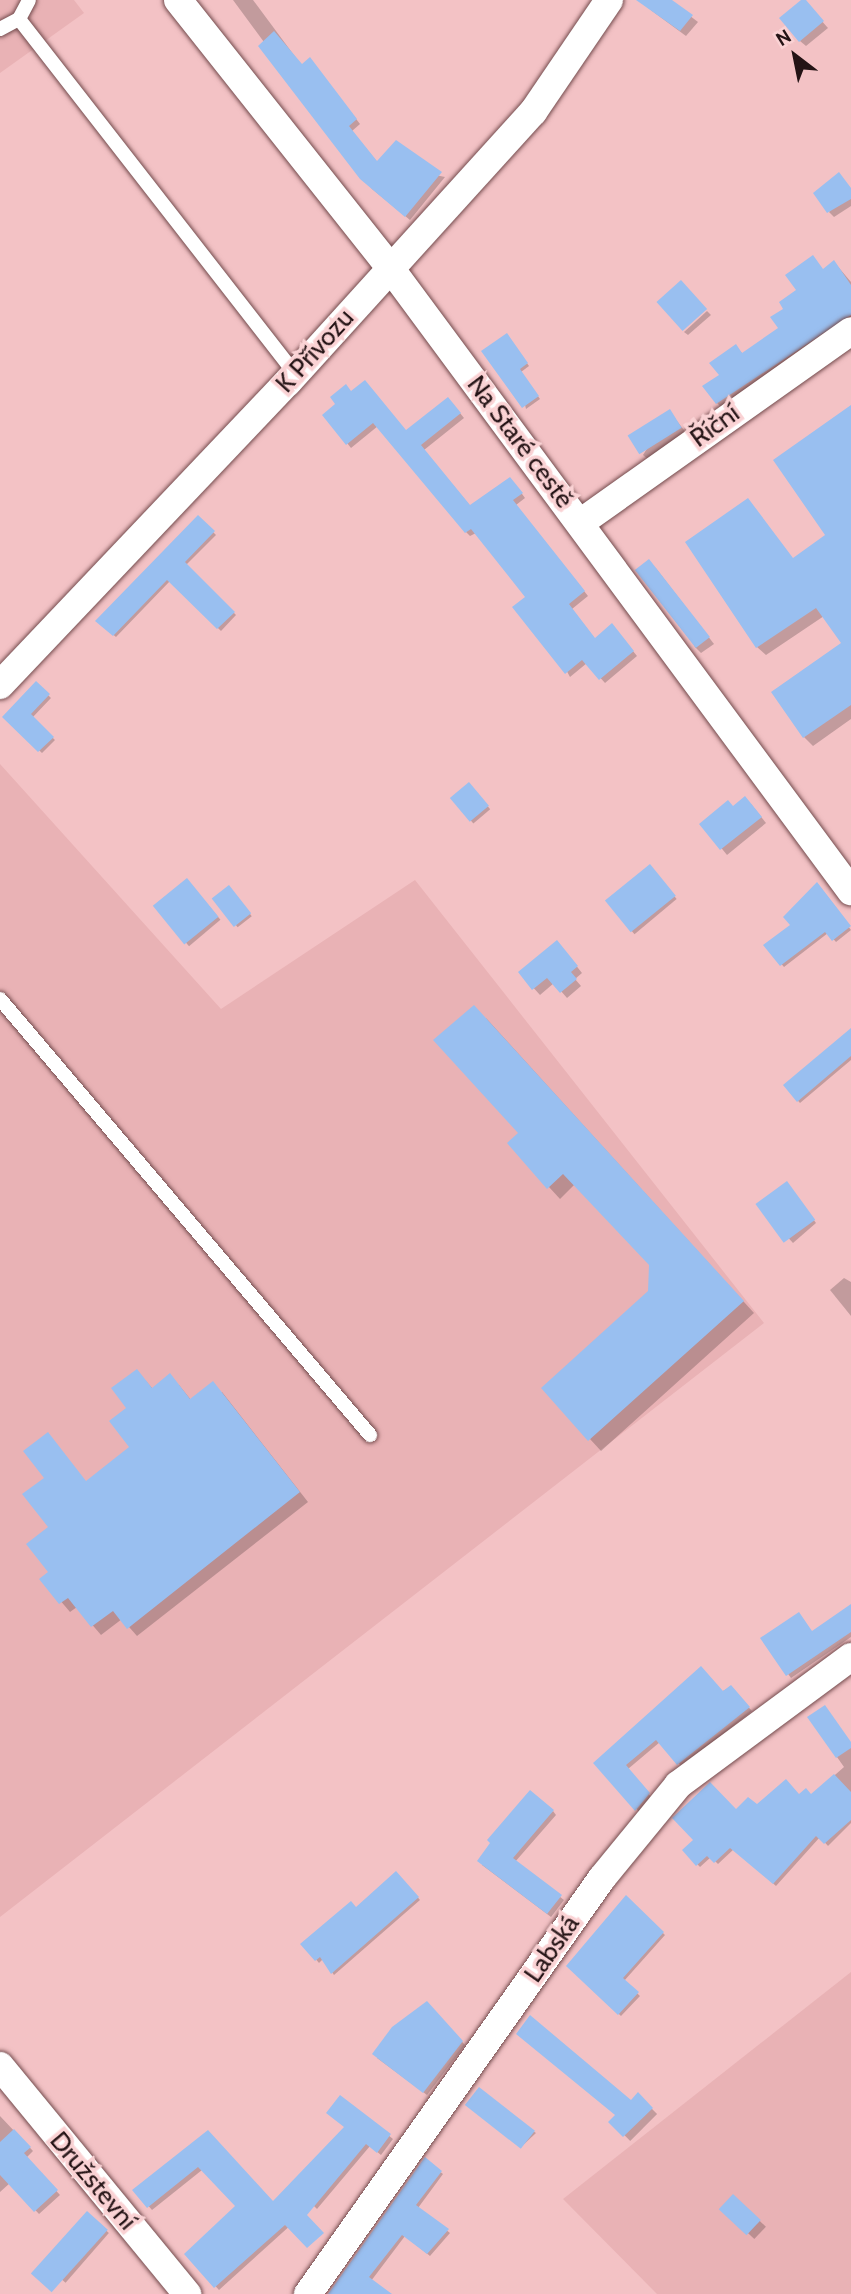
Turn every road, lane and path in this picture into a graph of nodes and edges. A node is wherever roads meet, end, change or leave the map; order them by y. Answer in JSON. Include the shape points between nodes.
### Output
{"nodes":[{"id":1,"x":29,"y":0,"type":"edge"},
{"id":2,"x":178,"y":0,"type":"edge"},
{"id":3,"x":610,"y":0,"type":"edge"},
{"id":4,"x":19,"y":19,"type":"junction"},
{"id":5,"x":0,"y":29,"type":"edge"},
{"id":6,"x":391,"y":269,"type":"junction"},
{"id":7,"x":851,"y":331,"type":"edge"},
{"id":8,"x":295,"y":374,"type":"junction"},
{"id":9,"x":580,"y":523,"type":"junction"},
{"id":10,"x":0,"y":685,"type":"edge"},
{"id":11,"x":851,"y":891,"type":"edge"},
{"id":12,"x":0,"y":999,"type":"edge"},
{"id":13,"x":370,"y":1435,"type":"dead end"},
{"id":14,"x":851,"y":1657,"type":"edge"},
{"id":15,"x":0,"y":2066,"type":"edge"},
{"id":16,"x":187,"y":2294,"type":"edge"},
{"id":17,"x":308,"y":2294,"type":"edge"}],
"edges":[{"from":1,"to":4,"type":"lane"},
{"from":2,"to":6,"type":"street","name":"Na Staré cestě"},
{"from":3,"to":6,"type":"street","name":"K Přívozu","via":[[533,112]]},
{"from":4,"to":5,"type":"lane"},
{"from":4,"to":8,"type":"lane"},
{"from":6,"to":8,"type":"street","name":"K Přívozu"},
{"from":6,"to":9,"type":"street","name":"Na Staré cestě"},
{"from":7,"to":9,"type":"street","name":"Říční"},
{"from":8,"to":10,"type":"street","name":"K Přívozu"},
{"from":9,"to":11,"type":"street","name":"Na Staré cestě"},
{"from":12,"to":13,"type":"lane"},
{"from":14,"to":17,"type":"street","name":"Labská","via":[[678,1785],[602,1878]]},
{"from":15,"to":16,"type":"street","name":"Družstevní"}]}
